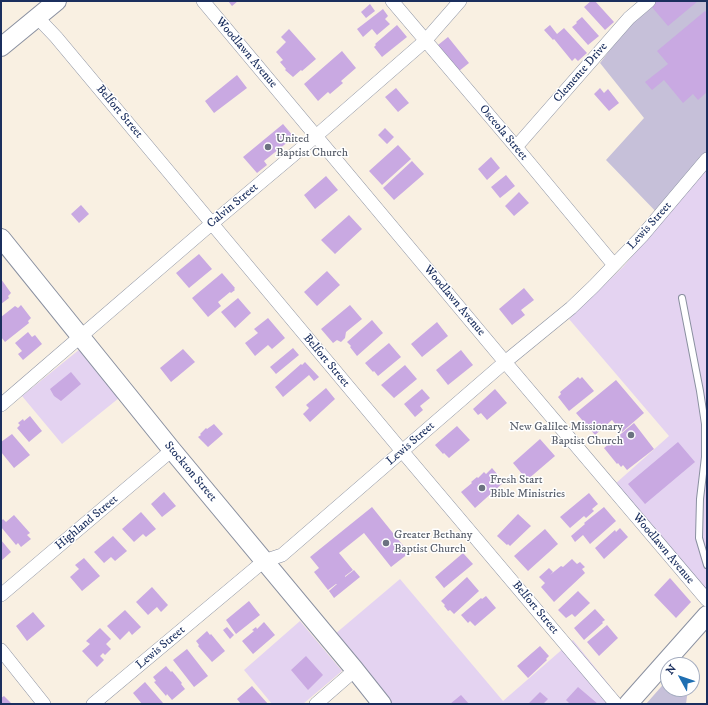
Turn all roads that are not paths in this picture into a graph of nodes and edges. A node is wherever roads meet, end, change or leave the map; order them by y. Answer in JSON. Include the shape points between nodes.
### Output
{"nodes":[{"id":1,"x":57,"y":1,"type":"edge"},
{"id":2,"x":203,"y":1,"type":"edge"},
{"id":3,"x":392,"y":1,"type":"edge"},
{"id":4,"x":460,"y":1,"type":"edge"},
{"id":5,"x":649,"y":1,"type":"edge"},
{"id":6,"x":37,"y":17,"type":"junction"},
{"id":7,"x":425,"y":41,"type":"junction"},
{"id":8,"x":1,"y":47,"type":"edge"},
{"id":9,"x":316,"y":136,"type":"junction"},
{"id":10,"x":516,"y":148,"type":"junction"},
{"id":11,"x":707,"y":159,"type":"edge"},
{"id":12,"x":211,"y":224,"type":"junction"},
{"id":13,"x":1,"y":238,"type":"edge"},
{"id":14,"x":614,"y":265,"type":"junction"},
{"id":15,"x":682,"y":298,"type":"dead end"},
{"id":16,"x":81,"y":336,"type":"junction"},
{"id":17,"x":505,"y":362,"type":"junction"},
{"id":18,"x":1,"y":405,"type":"edge"},
{"id":19,"x":172,"y":450,"type":"junction"},
{"id":20,"x":402,"y":451,"type":"junction"},
{"id":21,"x":264,"y":561,"type":"junction"},
{"id":22,"x":707,"y":565,"type":"edge"},
{"id":23,"x":1,"y":595,"type":"edge"},
{"id":24,"x":707,"y":603,"type":"edge"},
{"id":25,"x":1,"y":650,"type":"edge"},
{"id":26,"x":355,"y":670,"type":"junction"},
{"id":27,"x":44,"y":704,"type":"edge"},
{"id":28,"x":93,"y":704,"type":"edge"},
{"id":29,"x":316,"y":704,"type":"edge"},
{"id":30,"x":382,"y":704,"type":"edge"},
{"id":31,"x":616,"y":704,"type":"edge"},
{"id":32,"x":628,"y":704,"type":"edge"}],
"edges":[{"from":1,"to":6,"type":"main road"},
{"from":2,"to":9,"type":"street","name":"Woodlawn Avenue"},
{"from":3,"to":7,"type":"street","name":"Osceola Street"},
{"from":4,"to":7,"type":"street","name":"Calvin Street"},
{"from":5,"to":10,"type":"street","name":"Clemente Drive","via":[[630,18]]},
{"from":6,"to":8,"type":"main road"},
{"from":6,"to":12,"type":"street","name":"Belfort Street"},
{"from":7,"to":9,"type":"street","name":"Calvin Street"},
{"from":7,"to":10,"type":"street","name":"Osceola Street"},
{"from":9,"to":12,"type":"street","name":"Calvin Street"},
{"from":9,"to":17,"type":"street","name":"Woodlawn Avenue"},
{"from":10,"to":14,"type":"street","name":"Osceola Street"},
{"from":11,"to":14,"type":"street","name":"Lewis Street"},
{"from":12,"to":16,"type":"street","name":"Calvin Street"},
{"from":12,"to":20,"type":"street","name":"Belfort Street"},
{"from":13,"to":16,"type":"main road","name":"Stockton Street"},
{"from":14,"to":17,"type":"street","name":"Lewis Street","via":[[571,308]]},
{"from":15,"to":22,"type":"lane","via":[[705,424],[699,538]]},
{"from":16,"to":18,"type":"street","name":"Calvin Street"},
{"from":16,"to":19,"type":"main road","name":"Stockton Street"},
{"from":17,"to":20,"type":"street","name":"Lewis Street"},
{"from":17,"to":24,"type":"street","name":"Woodlawn Avenue"},
{"from":19,"to":21,"type":"main road","name":"Stockton Street"},
{"from":19,"to":23,"type":"street","name":"Highland Street"},
{"from":20,"to":21,"type":"street","name":"Lewis Street","via":[[282,555]]},
{"from":20,"to":31,"type":"street","name":"Belfort Street"},
{"from":21,"to":26,"type":"main road","name":"Stockton Street"},
{"from":21,"to":28,"type":"street","name":"Lewis Street"},
{"from":24,"to":32,"type":"main road"},
{"from":25,"to":27,"type":"street"},
{"from":26,"to":29,"type":"street"},
{"from":26,"to":30,"type":"main road","name":"Stockton Street"}]}
